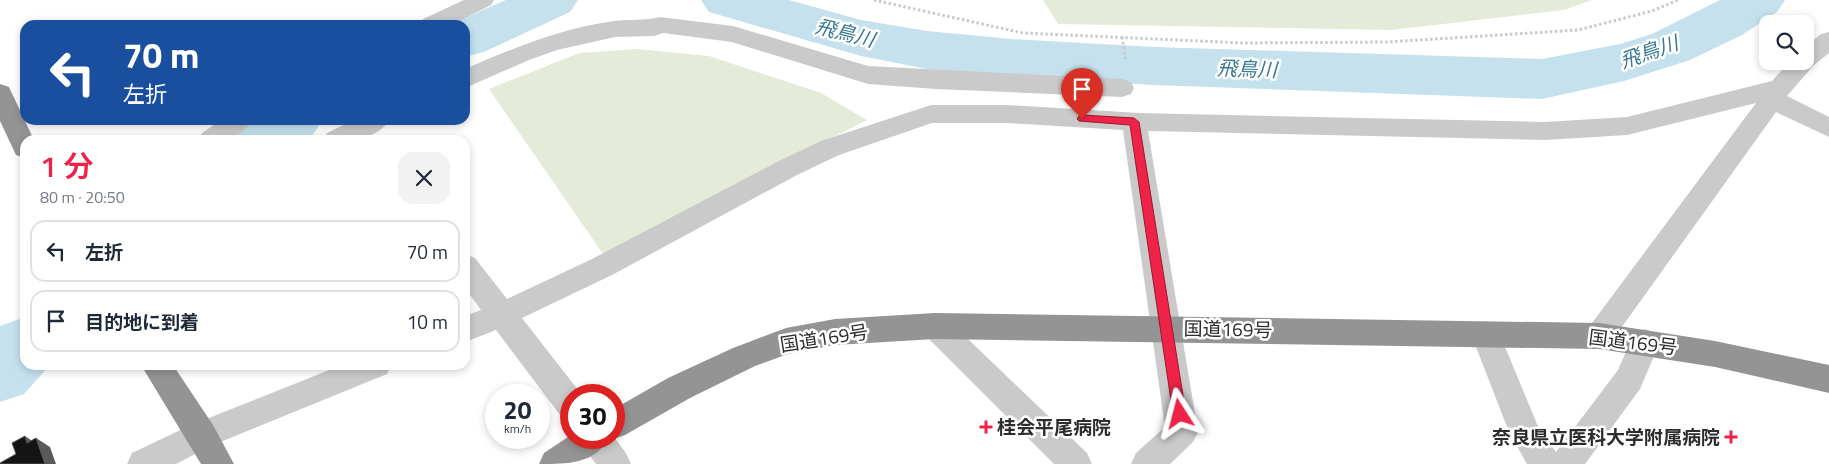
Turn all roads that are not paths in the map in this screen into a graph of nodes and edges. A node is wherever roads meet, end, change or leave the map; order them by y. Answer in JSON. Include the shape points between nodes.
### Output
{"nodes":[{"id":1,"x":483,"y":0,"type":"edge"},
{"id":2,"x":441,"y":20,"type":"edge"},
{"id":3,"x":1829,"y":40,"type":"edge"},
{"id":4,"x":1814,"y":53,"type":"edge"},
{"id":5,"x":1797,"y":70,"type":"edge"},
{"id":6,"x":470,"y":77,"type":"edge"},
{"id":7,"x":936,"y":80,"type":"junction"},
{"id":8,"x":1122,"y":88,"type":"dead end"},
{"id":9,"x":0,"y":93,"type":"edge"},
{"id":10,"x":1776,"y":93,"type":"junction"},
{"id":11,"x":1082,"y":119,"type":"junction"},
{"id":12,"x":1134,"y":122,"type":"junction"},
{"id":13,"x":232,"y":125,"type":"edge"},
{"id":14,"x":1829,"y":128,"type":"edge"},
{"id":15,"x":218,"y":135,"type":"edge"},
{"id":16,"x":20,"y":137,"type":"edge"},
{"id":17,"x":470,"y":272,"type":"edge"},
{"id":18,"x":503,"y":314,"type":"junction"},
{"id":19,"x":934,"y":326,"type":"junction"},
{"id":20,"x":470,"y":327,"type":"edge"},
{"id":21,"x":1165,"y":328,"type":"junction"},
{"id":22,"x":1486,"y":334,"type":"junction"},
{"id":23,"x":1599,"y":336,"type":"junction"},
{"id":24,"x":1645,"y":342,"type":"junction"},
{"id":25,"x":159,"y":370,"type":"edge"},
{"id":26,"x":364,"y":370,"type":"edge"},
{"id":27,"x":1829,"y":379,"type":"edge"},
{"id":28,"x":560,"y":390,"type":"edge"},
{"id":29,"x":625,"y":419,"type":"edge"},
{"id":30,"x":202,"y":435,"type":"junction"},
{"id":31,"x":577,"y":449,"type":"edge"},
{"id":32,"x":603,"y":449,"type":"edge"},
{"id":33,"x":143,"y":464,"type":"edge"},
{"id":34,"x":218,"y":464,"type":"edge"},
{"id":35,"x":554,"y":464,"type":"edge"},
{"id":36,"x":616,"y":464,"type":"edge"},
{"id":37,"x":1076,"y":464,"type":"edge"},
{"id":38,"x":1147,"y":464,"type":"edge"},
{"id":39,"x":1545,"y":464,"type":"edge"},
{"id":40,"x":1569,"y":464,"type":"edge"}],
"edges":[{"from":1,"to":2,"type":"street"},
{"from":3,"to":4,"type":"street"},
{"from":5,"to":10,"type":"street"},
{"from":6,"to":7,"type":"street","via":[[553,42],[614,29],[660,25],[733,34],[868,75]]},
{"from":7,"to":8,"type":"street"},
{"from":7,"to":11,"type":"street","via":[[951,95],[1074,101],[1081,107]]},
{"from":9,"to":16,"type":"highway"},
{"from":10,"to":12,"type":"street","via":[[1627,126],[1544,131]]},
{"from":10,"to":14,"type":"street"},
{"from":10,"to":23,"type":"street"},
{"from":11,"to":12,"type":"street"},
{"from":11,"to":18,"type":"street","via":[[1007,114],[931,114],[830,148],[602,267]]},
{"from":12,"to":21,"type":"street"},
{"from":13,"to":15,"type":"street"},
{"from":17,"to":18,"type":"street"},
{"from":18,"to":20,"type":"street"},
{"from":18,"to":28,"type":"street"},
{"from":19,"to":21,"type":"highway","name":"国道169号"},
{"from":19,"to":29,"type":"highway","name":"国道169号","via":[[835,332],[786,341],[679,388]]},
{"from":19,"to":37,"type":"street"},
{"from":21,"to":22,"type":"highway","name":"国道169号"},
{"from":21,"to":38,"type":"street","via":[[1182,432]]},
{"from":22,"to":23,"type":"highway","name":"国道169号"},
{"from":22,"to":39,"type":"street","via":[[1525,432]]},
{"from":23,"to":24,"type":"highway","name":"国道169号"},
{"from":24,"to":27,"type":"highway","name":"国道169号","via":[[1766,363]]},
{"from":24,"to":40,"type":"street","via":[[1629,379],[1569,459]]},
{"from":25,"to":30,"type":"highway"},
{"from":26,"to":30,"type":"street"},
{"from":30,"to":33,"type":"street"},
{"from":30,"to":34,"type":"highway"},
{"from":31,"to":35,"type":"highway"},
{"from":32,"to":36,"type":"street"}]}
